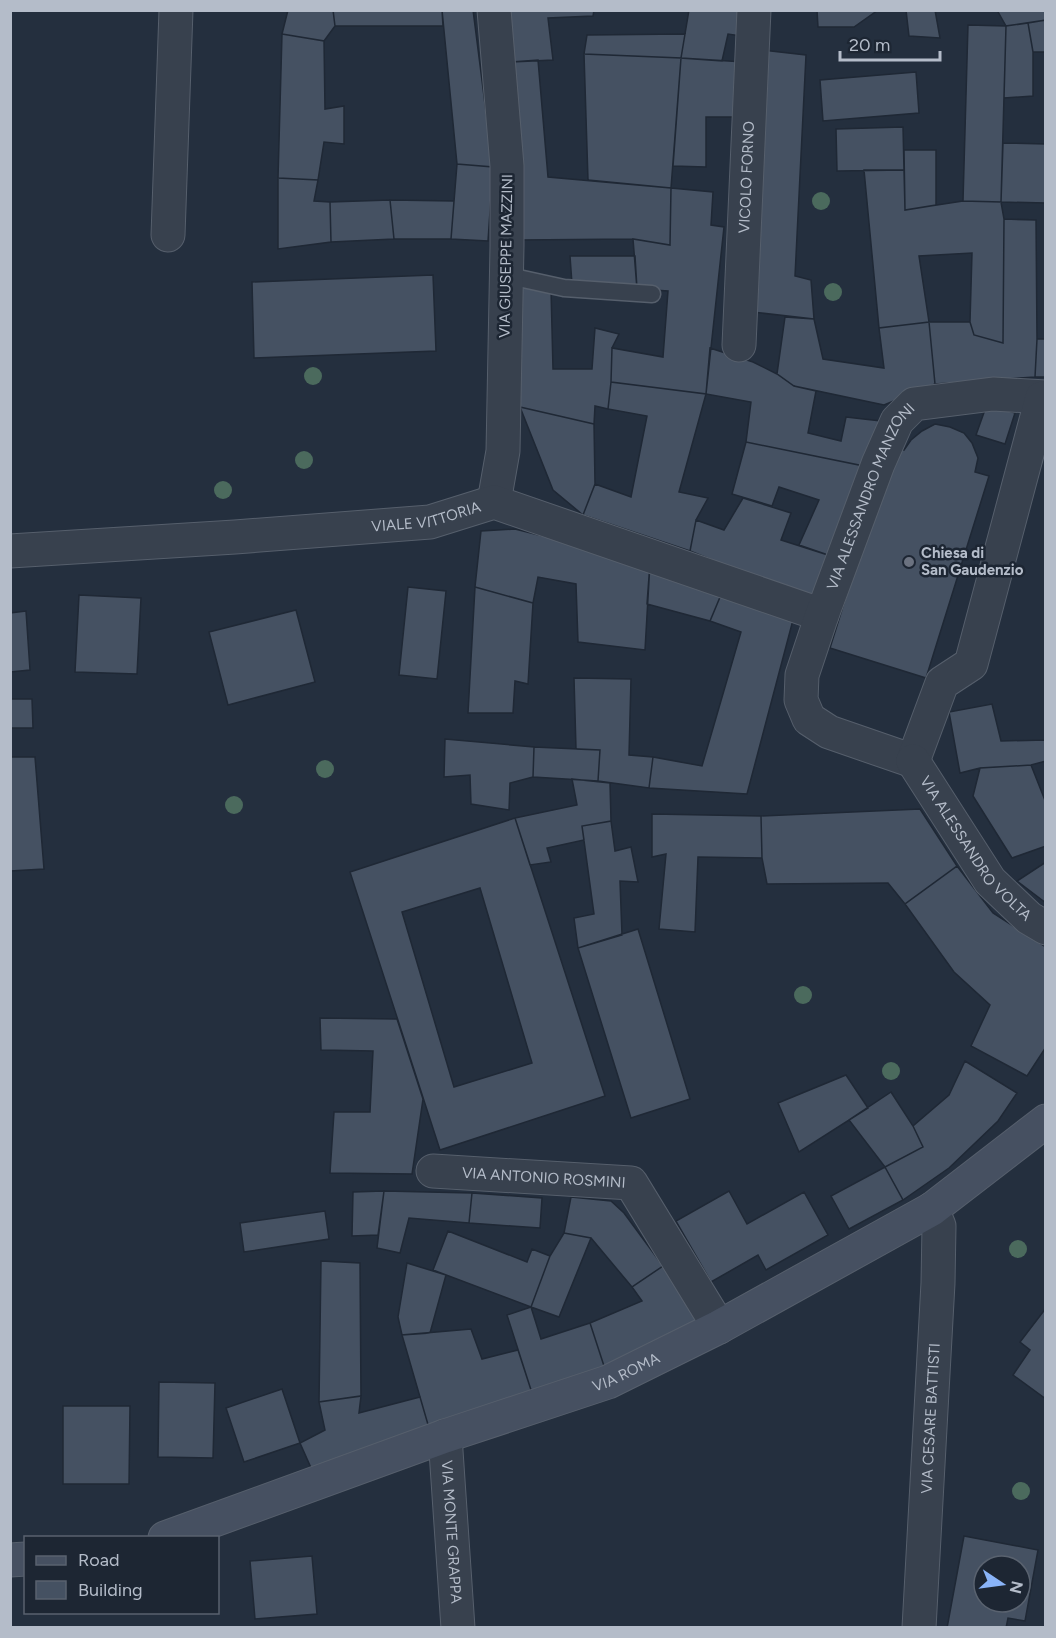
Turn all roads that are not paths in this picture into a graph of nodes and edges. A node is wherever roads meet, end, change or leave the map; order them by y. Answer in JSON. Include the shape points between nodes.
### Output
{"nodes":[{"id":1,"x":176,"y":10,"type":"edge"},
{"id":2,"x":494,"y":10,"type":"edge"},
{"id":3,"x":754,"y":10,"type":"edge"},
{"id":4,"x":168,"y":235,"type":"dead end"},
{"id":5,"x":507,"y":278,"type":"junction"},
{"id":6,"x":652,"y":294,"type":"dead end"},
{"id":7,"x":740,"y":345,"type":"dead end"},
{"id":8,"x":1044,"y":398,"type":"edge"},
{"id":9,"x":494,"y":502,"type":"junction"},
{"id":10,"x":10,"y":551,"type":"edge"},
{"id":11,"x":822,"y":615,"type":"junction"},
{"id":12,"x":913,"y":761,"type":"junction"},
{"id":13,"x":1046,"y":928,"type":"edge"},
{"id":14,"x":1045,"y":1121,"type":"edge"},
{"id":15,"x":433,"y":1171,"type":"dead end"},
{"id":16,"x":932,"y":1209,"type":"junction"},
{"id":17,"x":719,"y":1327,"type":"junction"},
{"id":18,"x":445,"y":1436,"type":"junction"},
{"id":19,"x":170,"y":1536,"type":"edge"},
{"id":20,"x":458,"y":1628,"type":"edge"},
{"id":21,"x":919,"y":1628,"type":"edge"}],
"edges":[{"from":1,"to":4,"type":"street"},
{"from":2,"to":5,"type":"street","name":"VIA GIUSEPPE MAZZINI","via":[[507,166]]},
{"from":3,"to":7,"type":"street","name":"VICOLO FORNO"},
{"from":5,"to":6,"type":"lane","via":[[564,288]]},
{"from":5,"to":9,"type":"street","name":"VIA GIUSEPPE MAZZINI","via":[[503,452]]},
{"from":8,"to":11,"type":"street","name":"VIA ALESSANDRO MANZONI","via":[[993,394],[914,404],[897,421],[878,464]]},
{"from":8,"to":12,"type":"street","via":[[971,664],[942,683]]},
{"from":9,"to":10,"type":"street","name":"VIALE VITTORIA","via":[[430,522]]},
{"from":9,"to":11,"type":"street","name":"VIALE VITTORIA"},
{"from":11,"to":12,"type":"street","name":"VIA ALESSANDRO MANZONI","via":[[802,675],[801,700],[809,719],[829,732]]},
{"from":12,"to":13,"type":"street","name":"VIA ALESSANDRO VOLTA","via":[[990,881],[1029,918]]},
{"from":14,"to":16,"type":"street","name":"VIA ROMA"},
{"from":15,"to":17,"type":"street","name":"VIA ANTONIO ROSMINI","via":[[631,1183]]},
{"from":16,"to":17,"type":"street","name":"VIA ROMA"},
{"from":16,"to":21,"type":"street","name":"VIA CESARE BATTISTI","via":[[939,1226],[938,1283]]},
{"from":17,"to":18,"type":"street","name":"VIA ROMA","via":[[608,1382]]},
{"from":18,"to":19,"type":"street","name":"VIA ROMA"},
{"from":18,"to":20,"type":"street","name":"VIA MONTE GRAPPA"}]}
